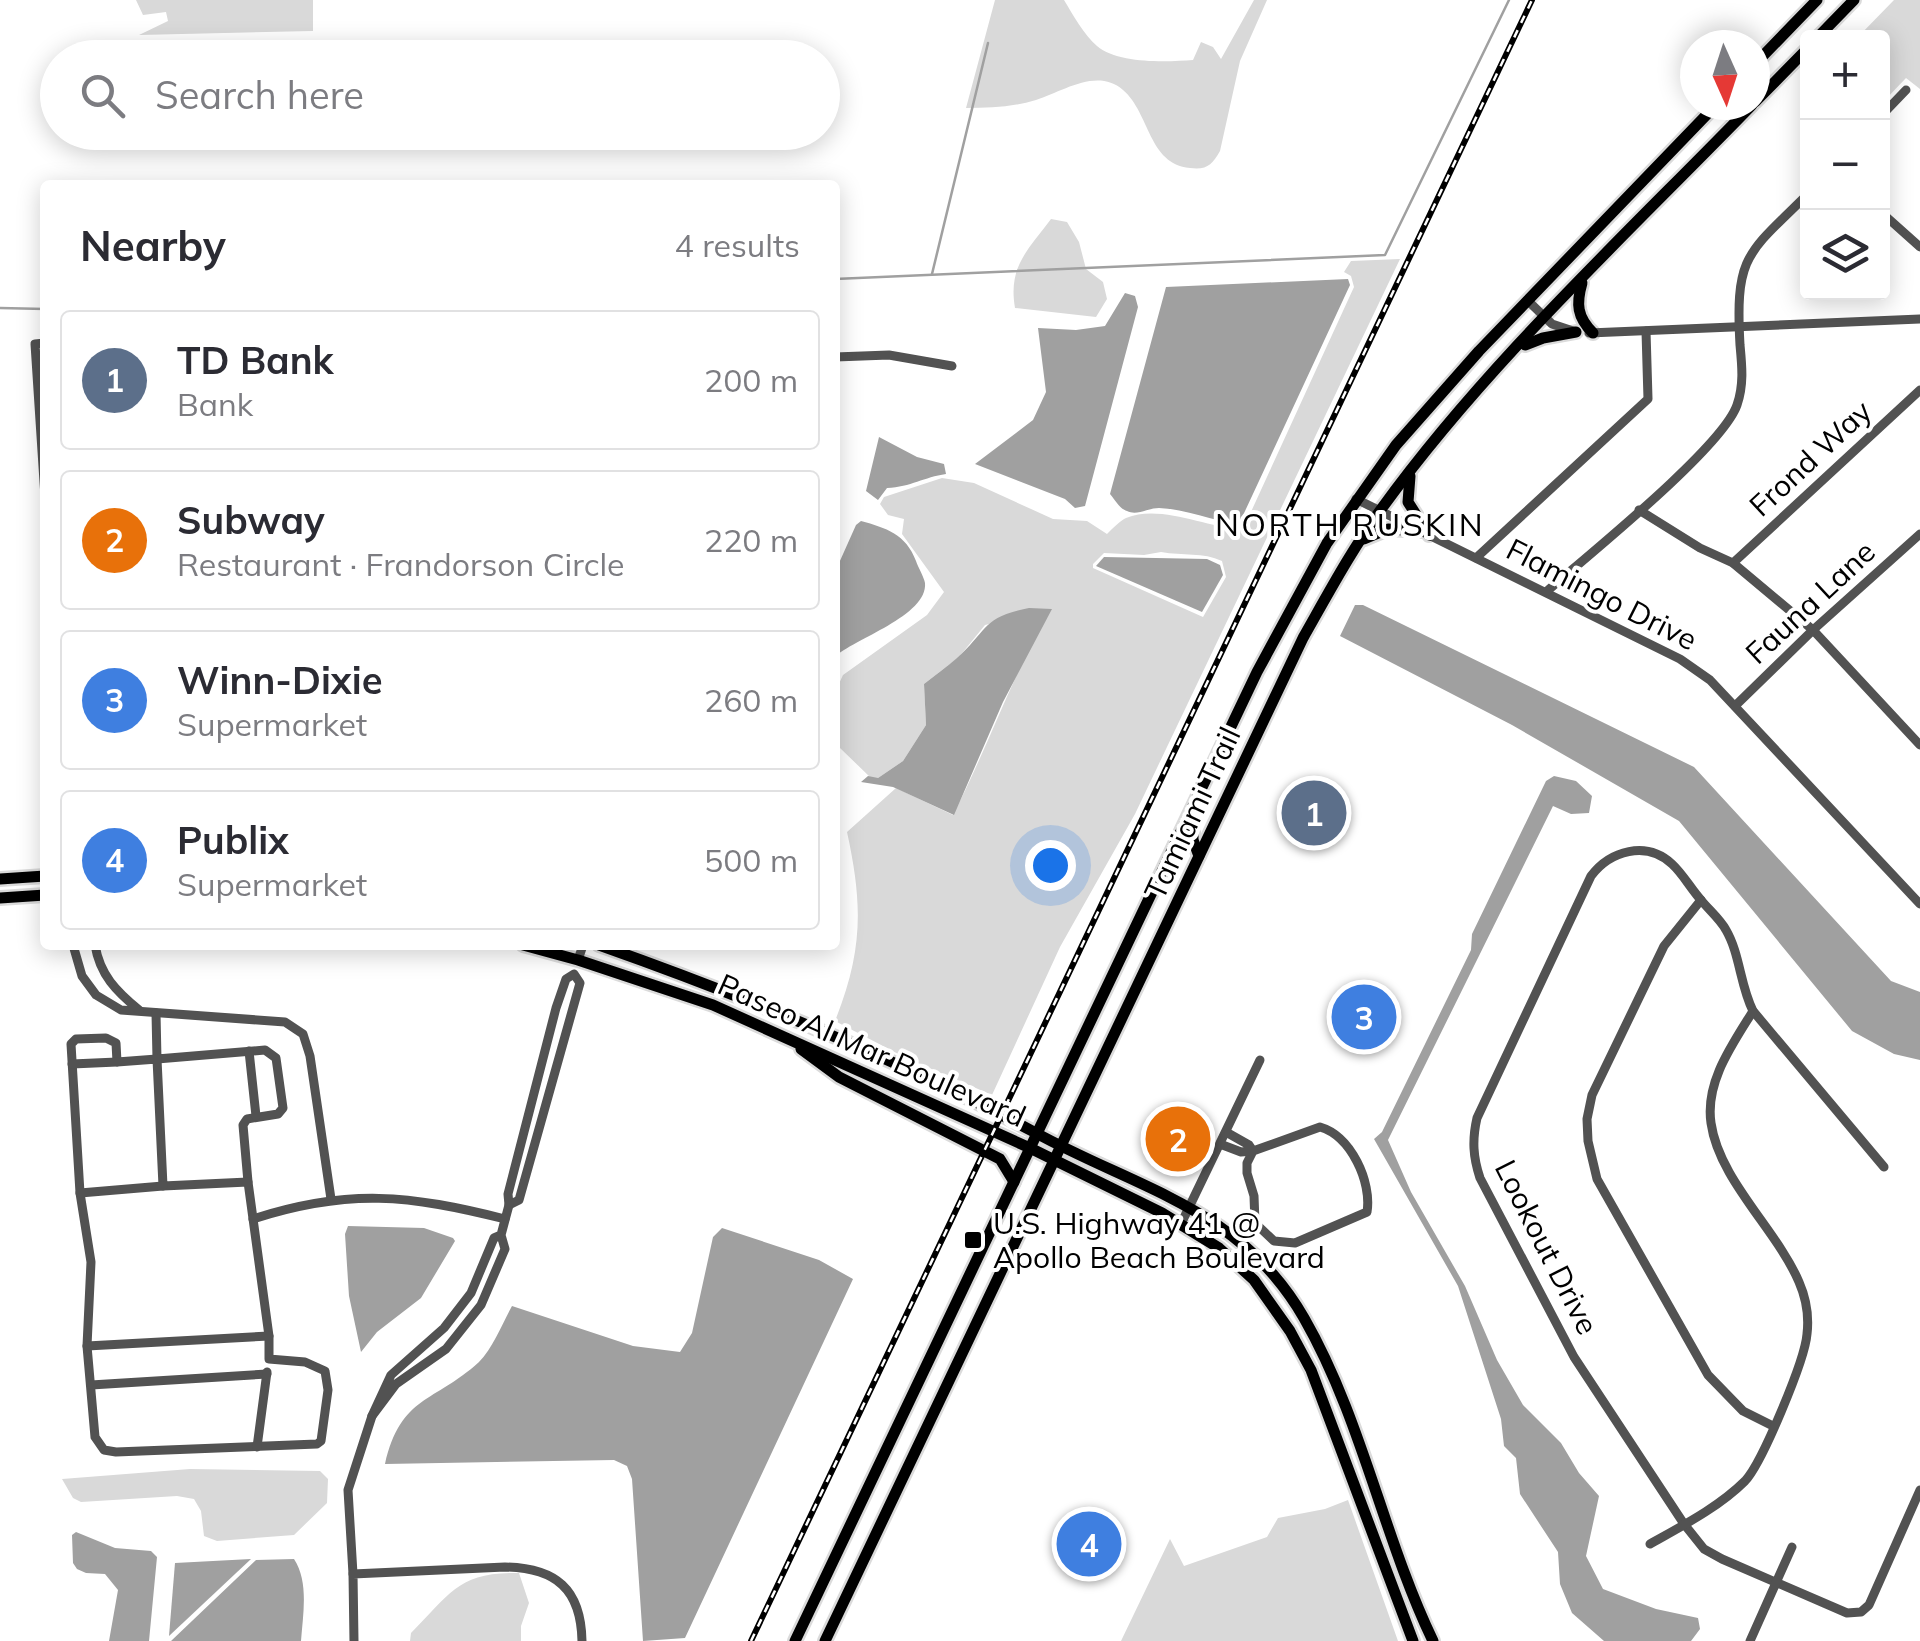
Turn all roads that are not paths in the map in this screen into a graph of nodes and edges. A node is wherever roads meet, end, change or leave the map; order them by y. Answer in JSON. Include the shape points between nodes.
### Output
{"nodes":[{"id":1,"x":1817,"y":0,"type":"edge"},
{"id":2,"x":1854,"y":0,"type":"edge"},
{"id":3,"x":1826,"y":30,"type":"edge"},
{"id":4,"x":1770,"y":49,"type":"edge"},
{"id":5,"x":1800,"y":56,"type":"edge"},
{"id":6,"x":1770,"y":87,"type":"edge"},
{"id":7,"x":1906,"y":90,"type":"dead end"},
{"id":8,"x":1890,"y":107,"type":"edge"},
{"id":9,"x":1701,"y":120,"type":"edge"},
{"id":10,"x":1738,"y":120,"type":"edge"},
{"id":11,"x":1800,"y":202,"type":"edge"},
{"id":12,"x":1890,"y":220,"type":"edge"},
{"id":13,"x":1920,"y":247,"type":"edge"},
{"id":14,"x":1582,"y":280,"type":"junction"},
{"id":15,"x":1527,"y":300,"type":"junction"},
{"id":16,"x":1546,"y":318,"type":"junction"},
{"id":17,"x":1920,"y":320,"type":"edge"},
{"id":18,"x":1739,"y":327,"type":"junction"},
{"id":19,"x":1576,"y":332,"type":"junction"},
{"id":20,"x":1646,"y":332,"type":"junction"},
{"id":21,"x":1593,"y":333,"type":"junction"},
{"id":22,"x":40,"y":344,"type":"edge"},
{"id":23,"x":1516,"y":349,"type":"junction"},
{"id":24,"x":840,"y":357,"type":"edge"},
{"id":25,"x":952,"y":366,"type":"dead end"},
{"id":26,"x":1920,"y":390,"type":"edge"},
{"id":27,"x":40,"y":420,"type":"edge"},
{"id":28,"x":1413,"y":467,"type":"junction"},
{"id":29,"x":1356,"y":499,"type":"junction"},
{"id":30,"x":1380,"y":510,"type":"junction"},
{"id":31,"x":1638,"y":510,"type":"junction"},
{"id":32,"x":1426,"y":533,"type":"junction"},
{"id":33,"x":1920,"y":534,"type":"edge"},
{"id":34,"x":1360,"y":541,"type":"junction"},
{"id":35,"x":1476,"y":558,"type":"junction"},
{"id":36,"x":1733,"y":563,"type":"junction"},
{"id":37,"x":1546,"y":592,"type":"junction"},
{"id":38,"x":1813,"y":630,"type":"junction"},
{"id":39,"x":1736,"y":706,"type":"junction"},
{"id":40,"x":1920,"y":745,"type":"edge"},
{"id":41,"x":1194,"y":805,"type":"junction"},
{"id":42,"x":1199,"y":856,"type":"junction"},
{"id":43,"x":40,"y":876,"type":"edge"},
{"id":44,"x":0,"y":878,"type":"edge"},
{"id":45,"x":40,"y":895,"type":"edge"},
{"id":46,"x":0,"y":898,"type":"edge"},
{"id":47,"x":1701,"y":900,"type":"junction"},
{"id":48,"x":1920,"y":904,"type":"edge"},
{"id":49,"x":74,"y":950,"type":"edge"},
{"id":50,"x":96,"y":950,"type":"edge"},
{"id":51,"x":541,"y":950,"type":"edge"},
{"id":52,"x":582,"y":950,"type":"edge"},
{"id":53,"x":613,"y":950,"type":"edge"},
{"id":54,"x":578,"y":960,"type":"junction"},
{"id":55,"x":1753,"y":1011,"type":"junction"},
{"id":56,"x":141,"y":1012,"type":"junction"},
{"id":57,"x":156,"y":1013,"type":"junction"},
{"id":58,"x":782,"y":1034,"type":"junction"},
{"id":59,"x":249,"y":1052,"type":"junction"},
{"id":60,"x":157,"y":1059,"type":"junction"},
{"id":61,"x":1260,"y":1060,"type":"dead end"},
{"id":62,"x":117,"y":1062,"type":"junction"},
{"id":63,"x":72,"y":1064,"type":"junction"},
{"id":64,"x":256,"y":1116,"type":"junction"},
{"id":65,"x":1226,"y":1132,"type":"junction"},
{"id":66,"x":1037,"y":1134,"type":"junction"},
{"id":67,"x":1220,"y":1144,"type":"junction"},
{"id":68,"x":1061,"y":1146,"type":"junction"},
{"id":69,"x":1030,"y":1148,"type":"junction"},
{"id":70,"x":1253,"y":1151,"type":"junction"},
{"id":71,"x":1054,"y":1160,"type":"junction"},
{"id":72,"x":1884,"y":1167,"type":"dead end"},
{"id":73,"x":248,"y":1182,"type":"junction"},
{"id":74,"x":1014,"y":1182,"type":"junction"},
{"id":75,"x":162,"y":1186,"type":"junction"},
{"id":76,"x":80,"y":1193,"type":"junction"},
{"id":77,"x":331,"y":1199,"type":"junction"},
{"id":78,"x":509,"y":1205,"type":"junction"},
{"id":79,"x":1191,"y":1206,"type":"junction"},
{"id":80,"x":505,"y":1218,"type":"junction"},
{"id":81,"x":254,"y":1219,"type":"junction"},
{"id":82,"x":1181,"y":1224,"type":"junction"},
{"id":83,"x":501,"y":1234,"type":"junction"},
{"id":84,"x":268,"y":1336,"type":"junction"},
{"id":85,"x":88,"y":1346,"type":"junction"},
{"id":86,"x":268,"y":1359,"type":"junction"},
{"id":87,"x":267,"y":1374,"type":"junction"},
{"id":88,"x":91,"y":1385,"type":"junction"},
{"id":89,"x":372,"y":1416,"type":"junction"},
{"id":90,"x":1773,"y":1426,"type":"junction"},
{"id":91,"x":257,"y":1447,"type":"junction"},
{"id":92,"x":878,"y":1467,"type":"junction"},
{"id":93,"x":902,"y":1479,"type":"junction"},
{"id":94,"x":1920,"y":1490,"type":"edge"},
{"id":95,"x":1684,"y":1524,"type":"junction"},
{"id":96,"x":1650,"y":1544,"type":"dead end"},
{"id":97,"x":1792,"y":1547,"type":"dead end"},
{"id":98,"x":353,"y":1574,"type":"junction"},
{"id":99,"x":1775,"y":1583,"type":"junction"},
{"id":100,"x":354,"y":1641,"type":"edge"},
{"id":101,"x":582,"y":1641,"type":"edge"},
{"id":102,"x":795,"y":1641,"type":"edge"},
{"id":103,"x":825,"y":1641,"type":"edge"},
{"id":104,"x":1413,"y":1641,"type":"edge"},
{"id":105,"x":1434,"y":1641,"type":"edge"},
{"id":106,"x":1750,"y":1641,"type":"edge"}],
"edges":[{"from":1,"to":4,"type":"main road"},
{"from":2,"to":3,"type":"main road"},
{"from":5,"to":6,"type":"main road","name":"Tamiami Trail"},
{"from":7,"to":8,"type":"street"},
{"from":9,"to":15,"type":"main road","name":"Tamiami Trail"},
{"from":10,"to":14,"type":"main road","name":"Tamiami Trail"},
{"from":11,"to":18,"type":"street","via":[[1742,267]]},
{"from":12,"to":13,"type":"street"},
{"from":14,"to":16,"type":"main road","name":"Tamiami Trail"},
{"from":14,"to":21,"type":"main road","via":[[1580,317]]},
{"from":15,"to":16,"type":"street"},
{"from":15,"to":29,"type":"main road","name":"Tamiami Trail","via":[[1436,398]]},
{"from":16,"to":19,"type":"street"},
{"from":16,"to":23,"type":"main road","name":"Tamiami Trail"},
{"from":17,"to":18,"type":"street"},
{"from":18,"to":20,"type":"street"},
{"from":18,"to":31,"type":"street","via":[[1743,383],[1736,409],[1706,448]]},
{"from":19,"to":21,"type":"street"},
{"from":19,"to":23,"type":"main road"},
{"from":20,"to":21,"type":"street"},
{"from":20,"to":35,"type":"street","via":[[1648,399]]},
{"from":22,"to":27,"type":"street"},
{"from":23,"to":28,"type":"main road","name":"Tamiami Trail"},
{"from":24,"to":25,"type":"street","via":[[889,355]]},
{"from":26,"to":36,"type":"street","name":"Frond Way"},
{"from":28,"to":30,"type":"main road","name":"Tamiami Trail"},
{"from":28,"to":32,"type":"main road","via":[[1408,502]]},
{"from":29,"to":30,"type":"street","name":"Flamingo Drive"},
{"from":29,"to":41,"type":"main road","name":"Tamiami Trail","via":[[1279,627]]},
{"from":30,"to":32,"type":"street","name":"Flamingo Drive"},
{"from":30,"to":34,"type":"main road","name":"Tamiami Trail"},
{"from":31,"to":36,"type":"street"},
{"from":31,"to":37,"type":"street"},
{"from":32,"to":34,"type":"main road","via":[[1388,530]]},
{"from":32,"to":35,"type":"street","name":"Flamingo Drive"},
{"from":33,"to":38,"type":"street","name":"Fauna Lane"},
{"from":34,"to":42,"type":"main road","name":"Tamiami Trail","via":[[1302,638]]},
{"from":35,"to":37,"type":"street","name":"Flamingo Drive"},
{"from":36,"to":38,"type":"street"},
{"from":37,"to":39,"type":"street","name":"Flamingo Drive","via":[[1680,659]]},
{"from":38,"to":39,"type":"street","name":"Fauna Lane"},
{"from":38,"to":40,"type":"street"},
{"from":39,"to":48,"type":"street","name":"Flamingo Drive"},
{"from":41,"to":42,"type":"main road"},
{"from":41,"to":66,"type":"main road","name":"Tamiami Trail"},
{"from":42,"to":68,"type":"main road","name":"Tamiami Trail"},
{"from":43,"to":44,"type":"main road"},
{"from":45,"to":46,"type":"main road"},
{"from":47,"to":55,"type":"street","via":[[1726,930]]},
{"from":47,"to":90,"type":"street","via":[[1664,946],[1592,1095],[1591,1163],[1708,1376],[1743,1411]]},
{"from":47,"to":95,"type":"street","name":"Lookout Drive","via":[[1670,862],[1652,852],[1613,854],[1590,876],[1472,1136],[1480,1178],[1574,1357]]},
{"from":49,"to":56,"type":"street","via":[[96,995],[121,1010]]},
{"from":50,"to":56,"type":"street","via":[[111,986]]},
{"from":51,"to":54,"type":"main road","name":"Paseo Al Mar Boulevard"},
{"from":52,"to":54,"type":"street"},
{"from":53,"to":66,"type":"main road","name":"Paseo Al Mar Boulevard","via":[[790,1017]]},
{"from":54,"to":58,"type":"main road","name":"Paseo Al Mar Boulevard"},
{"from":55,"to":72,"type":"street"},
{"from":55,"to":90,"type":"street","via":[[1721,1069],[1711,1096],[1711,1124],[1728,1168],[1799,1282],[1807,1310],[1803,1351]]},
{"from":56,"to":57,"type":"street"},
{"from":57,"to":60,"type":"street"},
{"from":57,"to":77,"type":"street","via":[[285,1022],[303,1034]]},
{"from":58,"to":69,"type":"main road","name":"Paseo Al Mar Boulevard"},
{"from":58,"to":74,"type":"main road","via":[[839,1077],[1000,1159]]},
{"from":59,"to":60,"type":"street"},
{"from":59,"to":64,"type":"street"},
{"from":59,"to":64,"type":"street","via":[[264,1050],[276,1058],[283,1108]]},
{"from":60,"to":62,"type":"street"},
{"from":60,"to":75,"type":"street"},
{"from":61,"to":65,"type":"street"},
{"from":62,"to":63,"type":"street"},
{"from":62,"to":63,"type":"street","via":[[116,1043],[106,1038],[72,1041]]},
{"from":63,"to":76,"type":"street"},
{"from":64,"to":73,"type":"street","via":[[242,1125]]},
{"from":65,"to":67,"type":"street"},
{"from":65,"to":70,"type":"street"},
{"from":66,"to":68,"type":"main road","name":"Paseo Al Mar Boulevard"},
{"from":66,"to":69,"type":"main road","name":"Tamiami Trail"},
{"from":67,"to":70,"type":"street"},
{"from":67,"to":79,"type":"street"},
{"from":68,"to":71,"type":"main road","name":"Tamiami Trail"},
{"from":68,"to":79,"type":"main road","name":"Paseo Al Mar Boulevard"},
{"from":69,"to":71,"type":"main road","name":"Paseo Al Mar Boulevard"},
{"from":69,"to":74,"type":"main road","name":"Tamiami Trail"},
{"from":70,"to":70,"type":"street","via":[[1247,1173],[1255,1223],[1274,1241],[1299,1242],[1367,1212],[1358,1166],[1330,1130],[1320,1127]]},
{"from":71,"to":82,"type":"main road","name":"Paseo Al Mar Boulevard"},
{"from":71,"to":93,"type":"main road","name":"Tamiami Trail"},
{"from":73,"to":75,"type":"street"},
{"from":73,"to":81,"type":"street"},
{"from":74,"to":92,"type":"main road","name":"Tamiami Trail"},
{"from":75,"to":76,"type":"street"},
{"from":76,"to":85,"type":"street","via":[[91,1262]]},
{"from":77,"to":80,"type":"street","via":[[430,1200]]},
{"from":77,"to":81,"type":"street"},
{"from":78,"to":78,"type":"street","via":[[519,1200],[545,1111],[580,983],[574,974],[556,1008]]},
{"from":78,"to":80,"type":"street"},
{"from":79,"to":82,"type":"street"},
{"from":79,"to":105,"type":"main road","name":"Paseo Al Mar Boulevard","via":[[1253,1254],[1304,1317]]},
{"from":80,"to":83,"type":"street"},
{"from":81,"to":84,"type":"street"},
{"from":82,"to":104,"type":"main road","name":"Paseo Al Mar Boulevard","via":[[1254,1280],[1290,1331],[1311,1370]]},
{"from":83,"to":89,"type":"street","via":[[471,1293],[444,1328],[391,1375]]},
{"from":83,"to":89,"type":"street","via":[[505,1249],[481,1305],[446,1348],[396,1384]]},
{"from":84,"to":85,"type":"street"},
{"from":84,"to":86,"type":"street"},
{"from":85,"to":88,"type":"street"},
{"from":86,"to":87,"type":"street"},
{"from":86,"to":91,"type":"street","via":[[318,1365],[326,1370],[328,1390],[321,1441]]},
{"from":87,"to":88,"type":"street"},
{"from":87,"to":91,"type":"street"},
{"from":88,"to":91,"type":"street","via":[[95,1437],[104,1450]]},
{"from":89,"to":98,"type":"street","via":[[348,1490]]},
{"from":90,"to":95,"type":"street","via":[[1755,1470]]},
{"from":92,"to":93,"type":"main road"},
{"from":92,"to":102,"type":"main road","name":"Tamiami Trail"},
{"from":93,"to":103,"type":"main road","name":"Tamiami Trail"},
{"from":94,"to":99,"type":"street","name":"Lookout Drive","via":[[1866,1609],[1847,1613]]},
{"from":95,"to":96,"type":"street"},
{"from":95,"to":99,"type":"street","name":"Lookout Drive","via":[[1704,1549]]},
{"from":97,"to":99,"type":"street"},
{"from":98,"to":100,"type":"street"},
{"from":98,"to":101,"type":"street","via":[[543,1572],[578,1604]]},
{"from":99,"to":106,"type":"street"}]}
